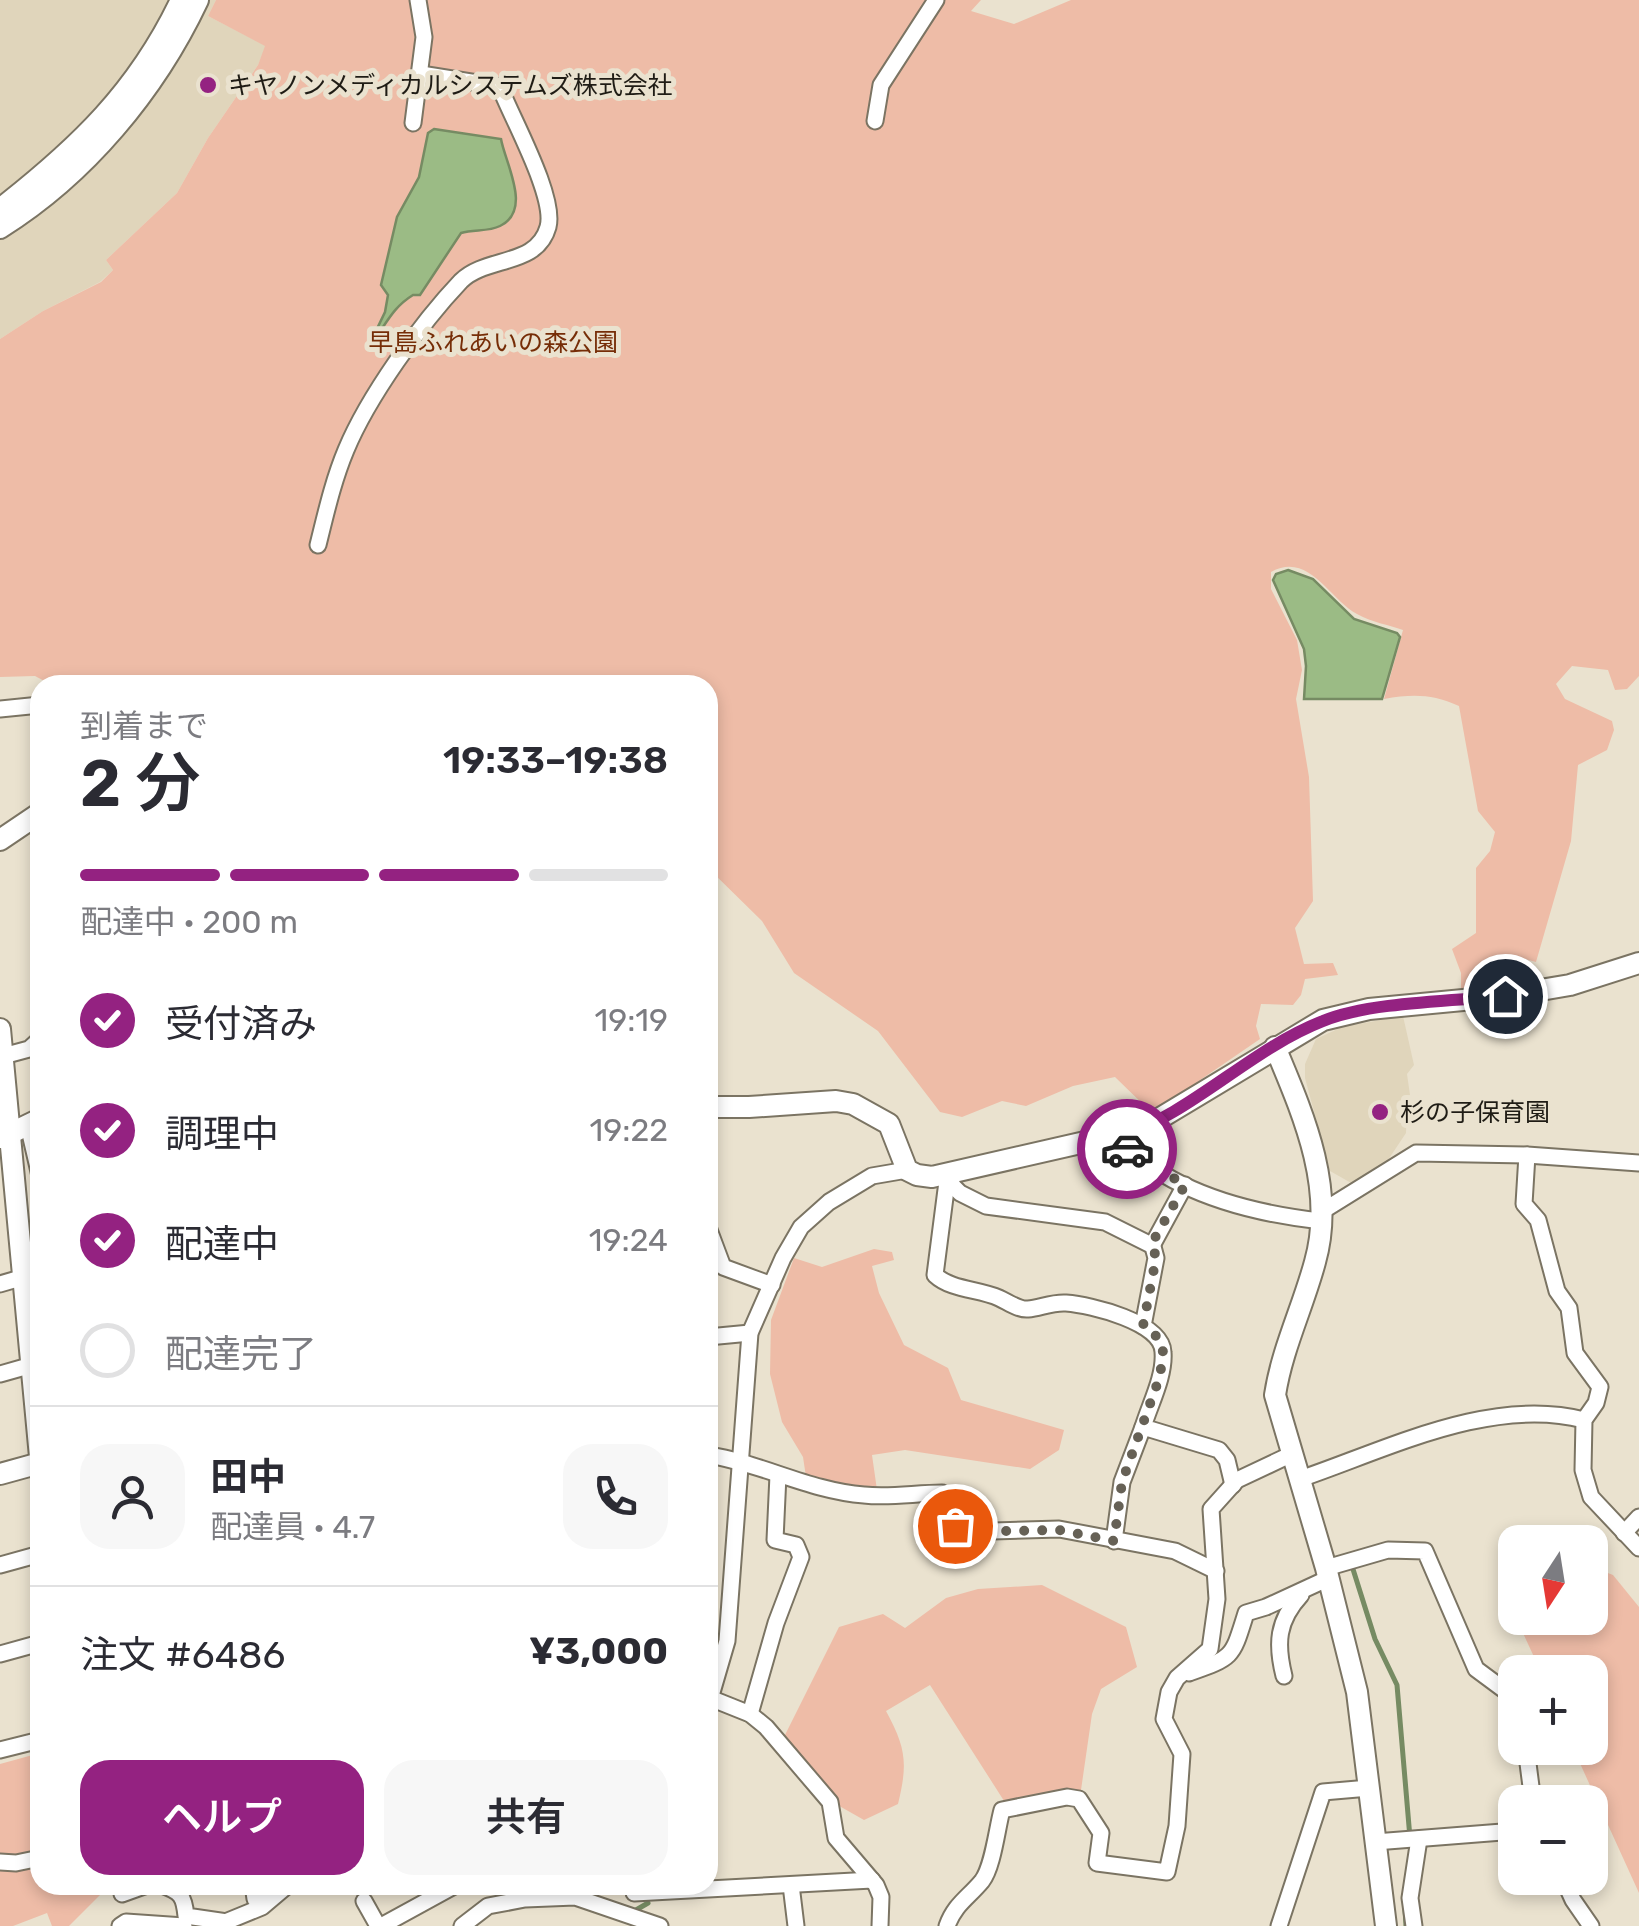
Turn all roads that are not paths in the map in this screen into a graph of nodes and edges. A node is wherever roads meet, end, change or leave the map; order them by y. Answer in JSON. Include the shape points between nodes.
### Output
{"nodes":[{"id":1,"x":181,"y":0,"type":"edge"},
{"id":2,"x":198,"y":0,"type":"edge"},
{"id":3,"x":418,"y":0,"type":"edge"},
{"id":4,"x":936,"y":0,"type":"edge"},
{"id":5,"x":420,"y":74,"type":"junction"},
{"id":6,"x":875,"y":121,"type":"dead end"},
{"id":7,"x":413,"y":123,"type":"dead end"},
{"id":8,"x":0,"y":209,"type":"edge"},
{"id":9,"x":0,"y":228,"type":"edge"},
{"id":10,"x":318,"y":546,"type":"dead end"},
{"id":11,"x":30,"y":707,"type":"edge"},
{"id":12,"x":0,"y":709,"type":"edge"},
{"id":13,"x":30,"y":820,"type":"edge"},
{"id":14,"x":0,"y":840,"type":"edge"},
{"id":15,"x":1639,"y":963,"type":"edge"},
{"id":16,"x":0,"y":1030,"type":"edge"},
{"id":17,"x":1275,"y":1047,"type":"junction"},
{"id":18,"x":30,"y":1048,"type":"edge"},
{"id":19,"x":3,"y":1056,"type":"junction"},
{"id":20,"x":718,"y":1111,"type":"edge"},
{"id":21,"x":20,"y":1129,"type":"edge"},
{"id":22,"x":1117,"y":1138,"type":"junction"},
{"id":23,"x":30,"y":1152,"type":"edge"},
{"id":24,"x":1526,"y":1155,"type":"junction"},
{"id":25,"x":1639,"y":1163,"type":"edge"},
{"id":26,"x":907,"y":1170,"type":"junction"},
{"id":27,"x":948,"y":1174,"type":"junction"},
{"id":28,"x":1185,"y":1185,"type":"junction"},
{"id":29,"x":1321,"y":1216,"type":"junction"},
{"id":30,"x":1152,"y":1243,"type":"junction"},
{"id":31,"x":718,"y":1252,"type":"edge"},
{"id":32,"x":24,"y":1277,"type":"junction"},
{"id":33,"x":0,"y":1284,"type":"edge"},
{"id":34,"x":772,"y":1285,"type":"junction"},
{"id":35,"x":1143,"y":1326,"type":"junction"},
{"id":36,"x":750,"y":1333,"type":"junction"},
{"id":37,"x":718,"y":1336,"type":"edge"},
{"id":38,"x":30,"y":1343,"type":"edge"},
{"id":39,"x":30,"y":1366,"type":"edge"},
{"id":40,"x":0,"y":1374,"type":"edge"},
{"id":41,"x":1584,"y":1420,"type":"junction"},
{"id":42,"x":1143,"y":1427,"type":"junction"},
{"id":43,"x":1292,"y":1454,"type":"junction"},
{"id":44,"x":718,"y":1457,"type":"edge"},
{"id":45,"x":740,"y":1460,"type":"junction"},
{"id":46,"x":30,"y":1464,"type":"edge"},
{"id":47,"x":0,"y":1474,"type":"edge"},
{"id":48,"x":778,"y":1475,"type":"junction"},
{"id":49,"x":1300,"y":1479,"type":"junction"},
{"id":50,"x":1232,"y":1485,"type":"junction"},
{"id":51,"x":1639,"y":1516,"type":"edge"},
{"id":52,"x":1624,"y":1533,"type":"junction"},
{"id":53,"x":1114,"y":1541,"type":"junction"},
{"id":54,"x":1639,"y":1548,"type":"edge"},
{"id":55,"x":30,"y":1557,"type":"edge"},
{"id":56,"x":0,"y":1565,"type":"edge"},
{"id":57,"x":1216,"y":1570,"type":"junction"},
{"id":58,"x":1327,"y":1573,"type":"junction"},
{"id":59,"x":1307,"y":1589,"type":"junction"},
{"id":60,"x":30,"y":1646,"type":"edge"},
{"id":61,"x":0,"y":1654,"type":"edge"},
{"id":62,"x":718,"y":1671,"type":"edge"},
{"id":63,"x":1284,"y":1676,"type":"dead end"},
{"id":64,"x":1176,"y":1678,"type":"junction"},
{"id":65,"x":1498,"y":1685,"type":"edge"},
{"id":66,"x":718,"y":1705,"type":"edge"},
{"id":67,"x":750,"y":1714,"type":"junction"},
{"id":68,"x":30,"y":1742,"type":"edge"},
{"id":69,"x":0,"y":1750,"type":"edge"},
{"id":70,"x":1369,"y":1788,"type":"junction"},
{"id":71,"x":1498,"y":1833,"type":"edge"},
{"id":72,"x":1413,"y":1839,"type":"junction"},
{"id":73,"x":1375,"y":1842,"type":"junction"},
{"id":74,"x":30,"y":1860,"type":"edge"},
{"id":75,"x":0,"y":1862,"type":"edge"},
{"id":76,"x":872,"y":1880,"type":"junction"},
{"id":77,"x":791,"y":1885,"type":"junction"},
{"id":78,"x":718,"y":1887,"type":"edge"},
{"id":79,"x":181,"y":1895,"type":"edge"},
{"id":80,"x":275,"y":1895,"type":"edge"},
{"id":81,"x":437,"y":1895,"type":"edge"},
{"id":82,"x":634,"y":1895,"type":"edge"},
{"id":83,"x":1571,"y":1895,"type":"edge"},
{"id":84,"x":364,"y":1902,"type":"dead end"},
{"id":85,"x":256,"y":1910,"type":"junction"},
{"id":86,"x":627,"y":1919,"type":"edge"},
{"id":87,"x":221,"y":1924,"type":"edge"},
{"id":88,"x":120,"y":1926,"type":"edge"},
{"id":89,"x":184,"y":1926,"type":"edge"},
{"id":90,"x":268,"y":1926,"type":"edge"},
{"id":91,"x":379,"y":1926,"type":"edge"},
{"id":92,"x":462,"y":1926,"type":"edge"},
{"id":93,"x":660,"y":1926,"type":"edge"},
{"id":94,"x":796,"y":1926,"type":"edge"},
{"id":95,"x":880,"y":1926,"type":"edge"},
{"id":96,"x":947,"y":1926,"type":"edge"},
{"id":97,"x":1279,"y":1926,"type":"edge"},
{"id":98,"x":1386,"y":1926,"type":"edge"},
{"id":99,"x":1414,"y":1926,"type":"edge"},
{"id":100,"x":1592,"y":1926,"type":"edge"}],
"edges":[{"from":1,"to":8,"type":"street","via":[[151,54],[89,134]]},
{"from":2,"to":9,"type":"street","via":[[162,64],[100,143]]},
{"from":3,"to":5,"type":"street"},
{"from":4,"to":6,"type":"street","via":[[881,85]]},
{"from":5,"to":7,"type":"street"},
{"from":5,"to":10,"type":"street","via":[[502,92],[546,195],[548,227],[528,252],[463,279],[420,330],[354,431]]},
{"from":11,"to":12,"type":"street"},
{"from":13,"to":14,"type":"street"},
{"from":15,"to":17,"type":"street","via":[[1505,996],[1354,1013],[1324,1020]]},
{"from":16,"to":19,"type":"street"},
{"from":17,"to":22,"type":"street","via":[[1168,1116]]},
{"from":17,"to":29,"type":"street","via":[[1312,1141]]},
{"from":18,"to":19,"type":"street"},
{"from":19,"to":21,"type":"street"},
{"from":20,"to":26,"type":"street","via":[[853,1104],[889,1124]]},
{"from":21,"to":23,"type":"street"},
{"from":21,"to":32,"type":"street"},
{"from":22,"to":27,"type":"street"},
{"from":22,"to":28,"type":"street"},
{"from":24,"to":25,"type":"street"},
{"from":24,"to":29,"type":"street","via":[[1416,1153]]},
{"from":24,"to":41,"type":"street","via":[[1524,1204],[1538,1220],[1557,1291],[1569,1308],[1575,1353],[1600,1387]]},
{"from":26,"to":27,"type":"street"},
{"from":26,"to":34,"type":"street","via":[[872,1176],[829,1202],[801,1227]]},
{"from":27,"to":30,"type":"street","via":[[960,1193],[986,1206],[1105,1222]]},
{"from":27,"to":35,"type":"street","via":[[934,1268],[942,1282],[1024,1310],[1063,1302]]},
{"from":28,"to":29,"type":"street","via":[[1274,1216]]},
{"from":28,"to":30,"type":"street"},
{"from":29,"to":43,"type":"street","via":[[1318,1253],[1276,1395]]},
{"from":30,"to":35,"type":"street","via":[[1156,1258]]},
{"from":31,"to":34,"type":"street","via":[[724,1267]]},
{"from":32,"to":33,"type":"street"},
{"from":32,"to":38,"type":"street"},
{"from":34,"to":36,"type":"street"},
{"from":35,"to":42,"type":"street","via":[[1160,1339],[1163,1352]]},
{"from":36,"to":37,"type":"street"},
{"from":36,"to":45,"type":"street"},
{"from":39,"to":40,"type":"street"},
{"from":41,"to":49,"type":"street","via":[[1560,1414],[1472,1420]]},
{"from":41,"to":52,"type":"street","via":[[1583,1470],[1591,1497]]},
{"from":42,"to":50,"type":"street","via":[[1219,1450]]},
{"from":42,"to":53,"type":"street","via":[[1122,1482]]},
{"from":43,"to":49,"type":"street"},
{"from":43,"to":50,"type":"street"},
{"from":44,"to":45,"type":"street"},
{"from":45,"to":48,"type":"street"},
{"from":45,"to":62,"type":"street"},
{"from":46,"to":47,"type":"street"},
{"from":48,"to":53,"type":"street","via":[[865,1496],[942,1494],[960,1532],[1059,1530]]},
{"from":48,"to":67,"type":"street","via":[[775,1540],[796,1545],[802,1557]]},
{"from":49,"to":58,"type":"street"},
{"from":50,"to":57,"type":"street","via":[[1211,1509]]},
{"from":51,"to":52,"type":"street"},
{"from":52,"to":54,"type":"street"},
{"from":53,"to":57,"type":"street","via":[[1175,1551]]},
{"from":55,"to":56,"type":"street"},
{"from":57,"to":64,"type":"street","via":[[1210,1649]]},
{"from":58,"to":59,"type":"street"},
{"from":58,"to":65,"type":"street","via":[[1388,1550],[1425,1550],[1476,1669]]},
{"from":58,"to":70,"type":"street","via":[[1357,1692]]},
{"from":59,"to":63,"type":"street","via":[[1282,1622],[1278,1652]]},
{"from":59,"to":64,"type":"street","via":[[1246,1612],[1234,1652]]},
{"from":60,"to":61,"type":"street"},
{"from":64,"to":96,"type":"street","via":[[1164,1719],[1182,1754],[1166,1872],[1097,1862],[1101,1832],[1079,1799],[1002,1810],[984,1880],[967,1893]]},
{"from":66,"to":67,"type":"street"},
{"from":67,"to":76,"type":"street","via":[[830,1802],[836,1838]]},
{"from":68,"to":69,"type":"street"},
{"from":70,"to":73,"type":"street"},
{"from":70,"to":97,"type":"street","via":[[1323,1792]]},
{"from":71,"to":72,"type":"street"},
{"from":72,"to":73,"type":"street"},
{"from":72,"to":99,"type":"street"},
{"from":73,"to":98,"type":"street"},
{"from":74,"to":75,"type":"street"},
{"from":76,"to":77,"type":"street"},
{"from":76,"to":95,"type":"street","via":[[881,1897]]},
{"from":77,"to":78,"type":"street"},
{"from":77,"to":94,"type":"street"},
{"from":79,"to":87,"type":"street","via":[[186,1916]]},
{"from":80,"to":85,"type":"street"},
{"from":81,"to":91,"type":"street"},
{"from":82,"to":86,"type":"street"},
{"from":83,"to":100,"type":"street"},
{"from":84,"to":91,"type":"street"},
{"from":85,"to":87,"type":"street"},
{"from":85,"to":90,"type":"street"},
{"from":86,"to":92,"type":"street","via":[[575,1897],[525,1899],[488,1906]]},
{"from":86,"to":93,"type":"street"},
{"from":88,"to":89,"type":"street"}]}
